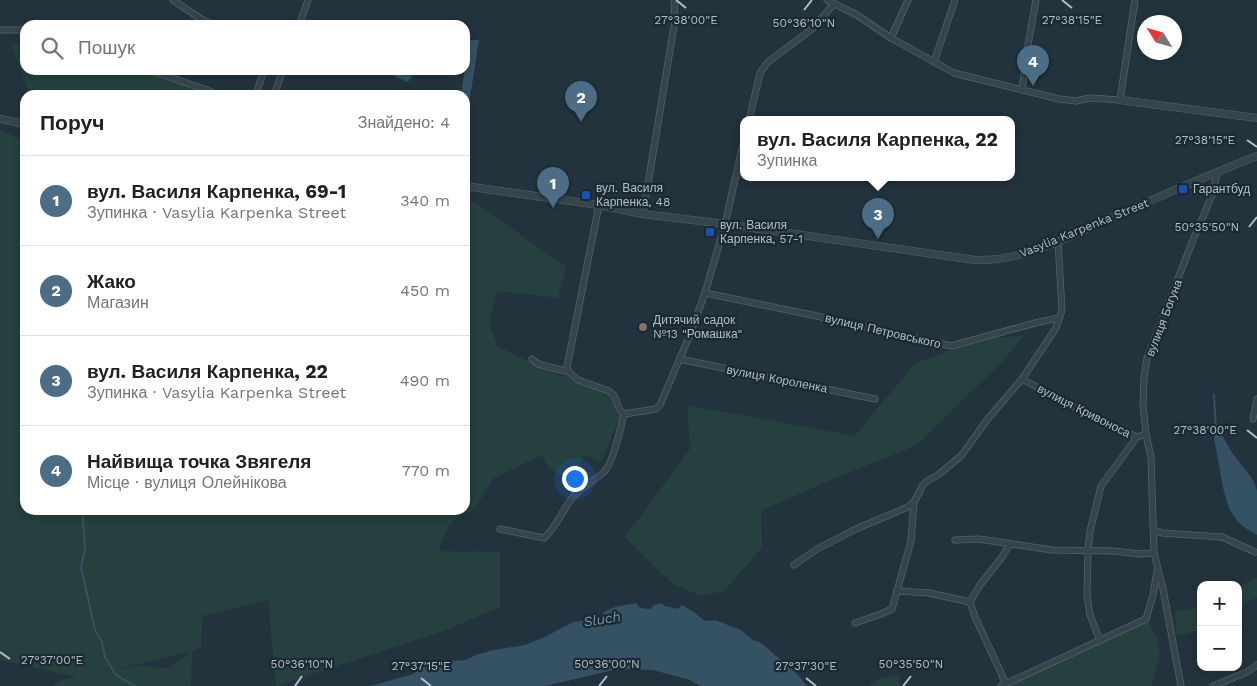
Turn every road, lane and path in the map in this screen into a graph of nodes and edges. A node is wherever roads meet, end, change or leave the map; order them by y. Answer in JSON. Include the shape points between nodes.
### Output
{"nodes":[{"id":1,"x":173,"y":0,"type":"edge"},
{"id":2,"x":308,"y":0,"type":"edge"},
{"id":3,"x":674,"y":0,"type":"edge"},
{"id":4,"x":908,"y":0,"type":"edge"},
{"id":5,"x":955,"y":0,"type":"edge"},
{"id":6,"x":1036,"y":0,"type":"edge"},
{"id":7,"x":1135,"y":0,"type":"edge"},
{"id":8,"x":831,"y":2,"type":"edge"},
{"id":9,"x":203,"y":20,"type":"edge"},
{"id":10,"x":301,"y":20,"type":"edge"},
{"id":11,"x":0,"y":30,"type":"edge"},
{"id":12,"x":20,"y":30,"type":"edge"},
{"id":13,"x":891,"y":38,"type":"junction"},
{"id":14,"x":934,"y":62,"type":"junction"},
{"id":15,"x":164,"y":75,"type":"edge"},
{"id":16,"x":262,"y":75,"type":"edge"},
{"id":17,"x":281,"y":75,"type":"edge"},
{"id":18,"x":207,"y":90,"type":"edge"},
{"id":19,"x":258,"y":90,"type":"edge"},
{"id":20,"x":276,"y":90,"type":"edge"},
{"id":21,"x":1022,"y":90,"type":"junction"},
{"id":22,"x":1120,"y":100,"type":"junction"},
{"id":23,"x":750,"y":116,"type":"edge"},
{"id":24,"x":1257,"y":118,"type":"edge"},
{"id":25,"x":0,"y":119,"type":"edge"},
{"id":26,"x":20,"y":123,"type":"edge"},
{"id":27,"x":1257,"y":156,"type":"edge"},
{"id":28,"x":740,"y":158,"type":"edge"},
{"id":29,"x":1218,"y":172,"type":"junction"},
{"id":30,"x":470,"y":187,"type":"edge"},
{"id":31,"x":599,"y":205,"type":"junction"},
{"id":32,"x":643,"y":214,"type":"junction"},
{"id":33,"x":725,"y":224,"type":"junction"},
{"id":34,"x":1058,"y":241,"type":"junction"},
{"id":35,"x":705,"y":293,"type":"junction"},
{"id":36,"x":1060,"y":318,"type":"junction"},
{"id":37,"x":532,"y":359,"type":"dead end"},
{"id":38,"x":679,"y":359,"type":"junction"},
{"id":39,"x":568,"y":372,"type":"junction"},
{"id":40,"x":1022,"y":379,"type":"junction"},
{"id":41,"x":875,"y":399,"type":"dead end"},
{"id":42,"x":1257,"y":399,"type":"edge"},
{"id":43,"x":624,"y":414,"type":"junction"},
{"id":44,"x":1254,"y":419,"type":"dead end"},
{"id":45,"x":1146,"y":434,"type":"junction"},
{"id":46,"x":1137,"y":437,"type":"junction"},
{"id":47,"x":914,"y":502,"type":"junction"},
{"id":48,"x":500,"y":529,"type":"dead end"},
{"id":49,"x":1154,"y":530,"type":"junction"},
{"id":50,"x":955,"y":540,"type":"dead end"},
{"id":51,"x":1010,"y":544,"type":"junction"},
{"id":52,"x":1088,"y":550,"type":"junction"},
{"id":53,"x":1154,"y":552,"type":"junction"},
{"id":54,"x":1255,"y":552,"type":"dead end"},
{"id":55,"x":794,"y":565,"type":"dead end"},
{"id":56,"x":1158,"y":567,"type":"junction"},
{"id":57,"x":897,"y":591,"type":"junction"},
{"id":58,"x":970,"y":602,"type":"junction"},
{"id":59,"x":855,"y":623,"type":"dead end"},
{"id":60,"x":1100,"y":640,"type":"junction"},
{"id":61,"x":1257,"y":665,"type":"edge"},
{"id":62,"x":1003,"y":685,"type":"edge"},
{"id":63,"x":1181,"y":686,"type":"edge"},
{"id":64,"x":1213,"y":686,"type":"edge"}],
"edges":[{"from":1,"to":9,"type":"street"},
{"from":2,"to":10,"type":"street"},
{"from":3,"to":32,"type":"street","via":[[675,20]]},
{"from":4,"to":13,"type":"street"},
{"from":5,"to":14,"type":"street"},
{"from":6,"to":21,"type":"street"},
{"from":7,"to":22,"type":"street"},
{"from":8,"to":13,"type":"street"},
{"from":8,"to":23,"type":"street","via":[[812,29],[768,62],[760,73]]},
{"from":11,"to":12,"type":"street"},
{"from":13,"to":14,"type":"street"},
{"from":14,"to":21,"type":"street","via":[[954,73]]},
{"from":15,"to":18,"type":"street"},
{"from":16,"to":19,"type":"street"},
{"from":17,"to":20,"type":"street"},
{"from":21,"to":22,"type":"street","via":[[1076,101],[1090,98]]},
{"from":22,"to":24,"type":"street"},
{"from":25,"to":26,"type":"street"},
{"from":27,"to":29,"type":"street","name":"Vasylia Karpenka Street"},
{"from":28,"to":33,"type":"street"},
{"from":29,"to":34,"type":"street","name":"Vasylia Karpenka Street"},
{"from":29,"to":45,"type":"street","name":"вулиця Богуна","via":[[1213,193],[1147,358],[1143,404]]},
{"from":30,"to":31,"type":"street","name":"Vasylia Karpenka Street"},
{"from":31,"to":32,"type":"street","name":"Vasylia Karpenka Street"},
{"from":31,"to":39,"type":"street"},
{"from":32,"to":33,"type":"street","name":"Vasylia Karpenka Street"},
{"from":33,"to":34,"type":"street","name":"Vasylia Karpenka Street","via":[[975,260],[1019,255]]},
{"from":33,"to":35,"type":"street"},
{"from":34,"to":36,"type":"street","name":"вулиця Кривоноса"},
{"from":35,"to":36,"type":"street","name":"вулиця Петровського","via":[[950,346]]},
{"from":35,"to":38,"type":"street"},
{"from":36,"to":40,"type":"street","name":"вулиця Кривоноса"},
{"from":37,"to":39,"type":"street","via":[[538,364]]},
{"from":38,"to":41,"type":"street","name":"вулиця Короленка"},
{"from":38,"to":43,"type":"street","via":[[660,405],[656,409]]},
{"from":39,"to":43,"type":"street","via":[[578,380],[614,394]]},
{"from":40,"to":46,"type":"street","name":"вулиця Кривоноса"},
{"from":40,"to":47,"type":"street","name":"вулиця Кривоноса","via":[[961,456],[927,481]]},
{"from":42,"to":44,"type":"street"},
{"from":43,"to":48,"type":"street","via":[[609,466],[573,498],[551,532],[544,538]]},
{"from":45,"to":46,"type":"street","name":"вулиця Кривоноса"},
{"from":45,"to":49,"type":"street","name":"вулиця Богуна","via":[[1151,457]]},
{"from":46,"to":52,"type":"street","via":[[1101,486]]},
{"from":47,"to":55,"type":"street","via":[[817,549]]},
{"from":47,"to":57,"type":"street","name":"вулиця Кривоноса","via":[[911,541]]},
{"from":49,"to":53,"type":"street","name":"вулиця Богуна"},
{"from":49,"to":54,"type":"street","via":[[1222,537]]},
{"from":50,"to":51,"type":"street","via":[[979,539]]},
{"from":51,"to":52,"type":"street","via":[[1052,550]]},
{"from":51,"to":58,"type":"street"},
{"from":52,"to":53,"type":"street"},
{"from":52,"to":60,"type":"street","via":[[1087,595],[1090,615]]},
{"from":53,"to":56,"type":"street","name":"вулиця Богуна"},
{"from":56,"to":60,"type":"street","via":[[1146,620]]},
{"from":56,"to":63,"type":"street","name":"вулиця Богуна"},
{"from":57,"to":58,"type":"street","via":[[929,593]]},
{"from":57,"to":59,"type":"street","name":"вулиця Кривоноса","via":[[892,609]]},
{"from":58,"to":62,"type":"street","via":[[1002,674]]},
{"from":60,"to":62,"type":"street"},
{"from":61,"to":64,"type":"street"}]}
